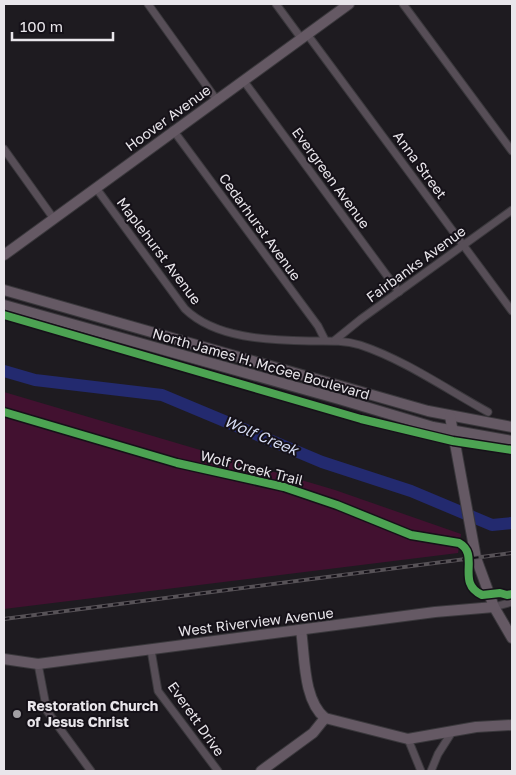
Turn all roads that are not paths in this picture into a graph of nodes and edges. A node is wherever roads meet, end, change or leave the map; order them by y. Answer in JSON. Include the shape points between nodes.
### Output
{"nodes":[{"id":1,"x":148,"y":4,"type":"edge"},
{"id":2,"x":276,"y":4,"type":"edge"},
{"id":3,"x":349,"y":4,"type":"edge"},
{"id":4,"x":403,"y":4,"type":"edge"},
{"id":5,"x":304,"y":36,"type":"junction"},
{"id":6,"x":243,"y":80,"type":"junction"},
{"id":7,"x":216,"y":99,"type":"junction"},
{"id":8,"x":173,"y":130,"type":"junction"},
{"id":9,"x":4,"y":149,"type":"edge"},
{"id":10,"x":512,"y":151,"type":"edge"},
{"id":11,"x":96,"y":188,"type":"junction"},
{"id":12,"x":512,"y":210,"type":"edge"},
{"id":13,"x":54,"y":219,"type":"junction"},
{"id":14,"x":464,"y":245,"type":"junction"},
{"id":15,"x":4,"y":255,"type":"edge"},
{"id":16,"x":4,"y":290,"type":"edge"},
{"id":17,"x":399,"y":292,"type":"junction"},
{"id":18,"x":4,"y":305,"type":"edge"},
{"id":19,"x":512,"y":311,"type":"edge"},
{"id":20,"x":325,"y":340,"type":"junction"},
{"id":21,"x":335,"y":340,"type":"junction"},
{"id":22,"x":488,"y":412,"type":"dead end"},
{"id":23,"x":450,"y":416,"type":"junction"},
{"id":24,"x":512,"y":427,"type":"edge"},
{"id":25,"x":452,"y":432,"type":"junction"},
{"id":26,"x":512,"y":441,"type":"edge"},
{"id":27,"x":512,"y":602,"type":"edge"},
{"id":28,"x":494,"y":607,"type":"junction"},
{"id":29,"x":301,"y":630,"type":"junction"},
{"id":30,"x":512,"y":638,"type":"edge"},
{"id":31,"x":151,"y":650,"type":"junction"},
{"id":32,"x":4,"y":659,"type":"edge"},
{"id":33,"x":38,"y":664,"type":"junction"},
{"id":34,"x":325,"y":718,"type":"junction"},
{"id":35,"x":512,"y":725,"type":"edge"},
{"id":36,"x":452,"y":732,"type":"junction"},
{"id":37,"x":408,"y":739,"type":"junction"},
{"id":38,"x":91,"y":771,"type":"edge"},
{"id":39,"x":218,"y":771,"type":"edge"},
{"id":40,"x":261,"y":771,"type":"edge"},
{"id":41,"x":421,"y":771,"type":"edge"},
{"id":42,"x":430,"y":771,"type":"edge"}],
"edges":[{"from":1,"to":7,"type":"street"},
{"from":2,"to":5,"type":"street","name":"Anna Street"},
{"from":3,"to":5,"type":"street","name":"Hoover Avenue"},
{"from":4,"to":10,"type":"street"},
{"from":5,"to":6,"type":"street","name":"Hoover Avenue"},
{"from":5,"to":14,"type":"street","name":"Anna Street"},
{"from":6,"to":7,"type":"street","name":"Hoover Avenue"},
{"from":6,"to":17,"type":"street","name":"Evergreen Avenue"},
{"from":7,"to":8,"type":"street","name":"Hoover Avenue"},
{"from":8,"to":11,"type":"street","name":"Hoover Avenue"},
{"from":8,"to":20,"type":"street","name":"Cedarhurst Avenue","via":[[318,326]]},
{"from":9,"to":13,"type":"street"},
{"from":11,"to":13,"type":"street","name":"Hoover Avenue"},
{"from":11,"to":20,"type":"street","name":"Maplehurst Avenue","via":[[186,309],[203,323],[235,335]]},
{"from":12,"to":14,"type":"street","name":"Fairbanks Avenue"},
{"from":13,"to":15,"type":"street","name":"Hoover Avenue"},
{"from":14,"to":17,"type":"street","name":"Fairbanks Avenue"},
{"from":14,"to":19,"type":"street","name":"Anna Street"},
{"from":16,"to":23,"type":"street","name":"North James H. McGee Boulevard"},
{"from":17,"to":21,"type":"street","name":"Fairbanks Avenue"},
{"from":18,"to":25,"type":"street","name":"North James H. McGee Boulevard"},
{"from":20,"to":21,"type":"street","name":"Maplehurst Avenue"},
{"from":21,"to":22,"type":"street","name":"Maplehurst Avenue","via":[[360,345],[388,358]]},
{"from":23,"to":24,"type":"street","name":"North James H. McGee Boulevard"},
{"from":23,"to":25,"type":"street"},
{"from":25,"to":26,"type":"street","name":"North James H. McGee Boulevard"},
{"from":25,"to":28,"type":"street","via":[[476,558]]},
{"from":27,"to":28,"type":"street","name":"West Riverview Avenue"},
{"from":28,"to":29,"type":"street","name":"West Riverview Avenue"},
{"from":28,"to":30,"type":"street"},
{"from":29,"to":31,"type":"street","name":"West Riverview Avenue"},
{"from":29,"to":34,"type":"street","via":[[311,701]]},
{"from":31,"to":33,"type":"street","name":"West Riverview Avenue"},
{"from":31,"to":39,"type":"street","name":"Everett Drive","via":[[158,691]]},
{"from":32,"to":33,"type":"street","name":"West Riverview Avenue"},
{"from":33,"to":38,"type":"street","via":[[46,710]]},
{"from":34,"to":37,"type":"street"},
{"from":34,"to":40,"type":"street","via":[[313,733]]},
{"from":35,"to":36,"type":"street"},
{"from":36,"to":37,"type":"street"},
{"from":36,"to":42,"type":"street"},
{"from":37,"to":41,"type":"street"}]}
